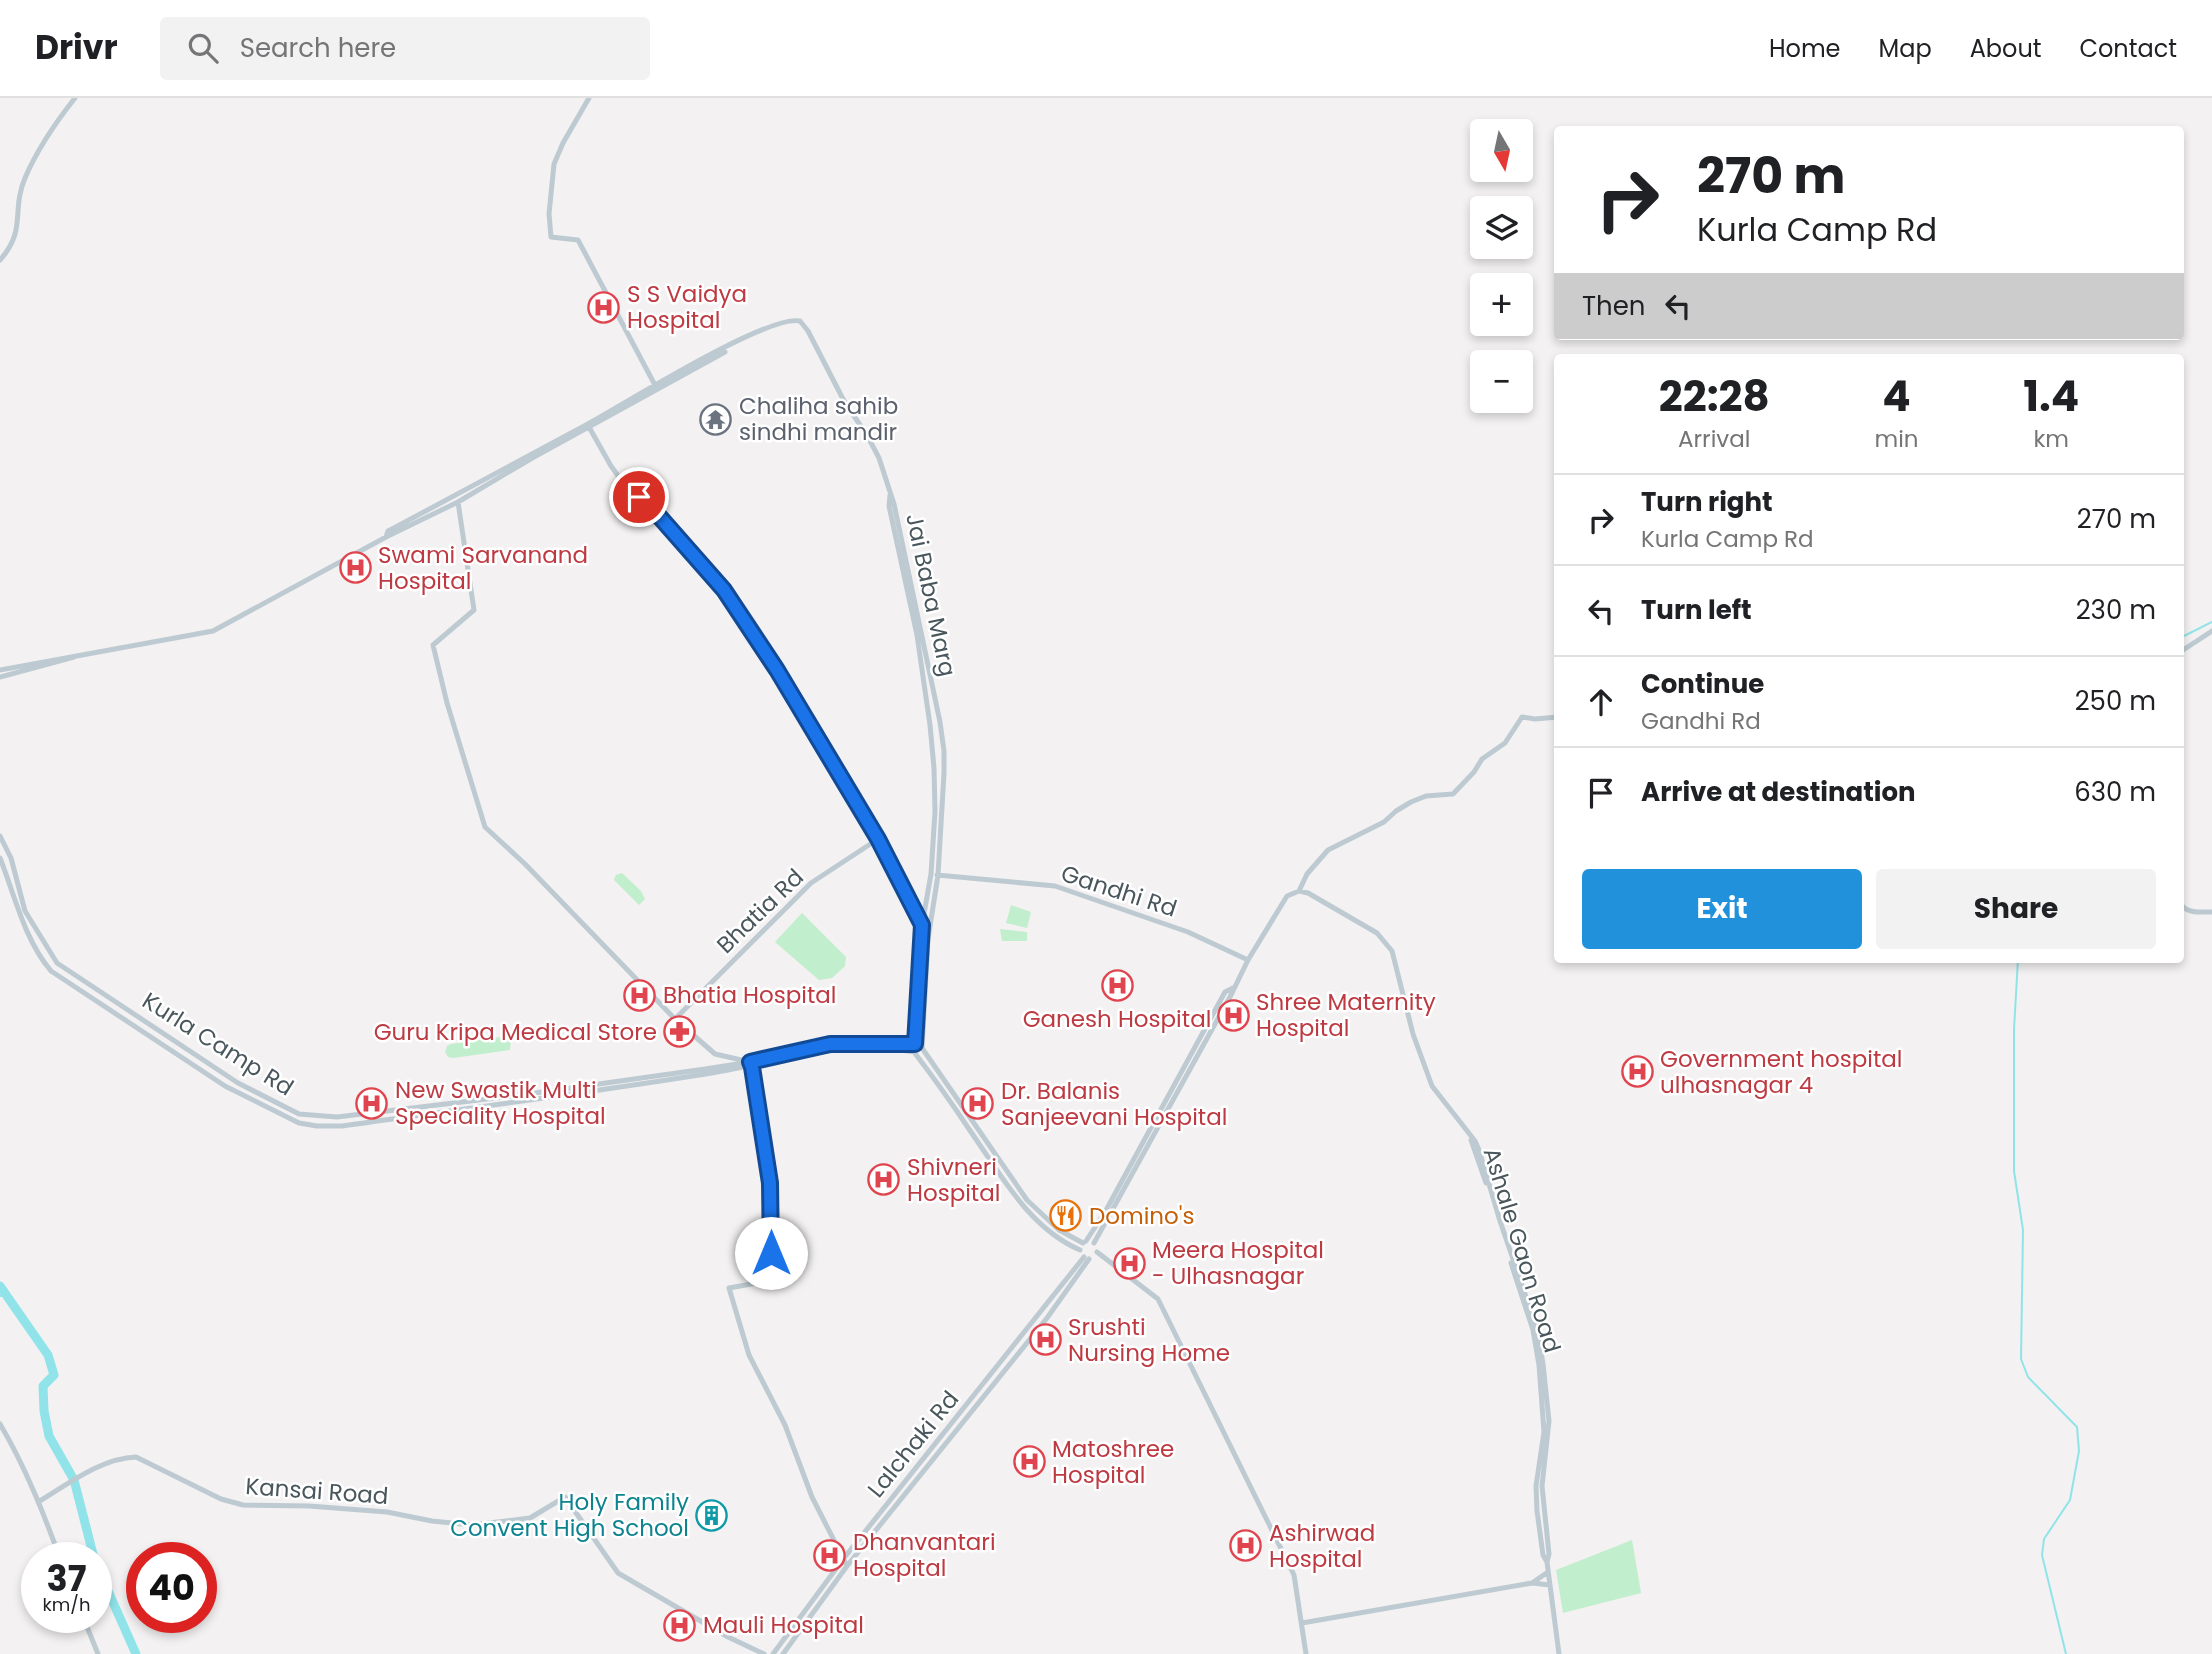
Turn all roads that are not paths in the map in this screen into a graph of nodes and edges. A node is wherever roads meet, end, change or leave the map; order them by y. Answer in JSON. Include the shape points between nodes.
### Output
{"nodes":[{"id":1,"x":75,"y":98,"type":"edge"},
{"id":2,"x":589,"y":98,"type":"edge"},
{"id":3,"x":0,"y":260,"type":"edge"},
{"id":4,"x":656,"y":388,"type":"junction"},
{"id":5,"x":588,"y":427,"type":"junction"},
{"id":6,"x":458,"y":502,"type":"junction"},
{"id":7,"x":898,"y":531,"type":"junction"},
{"id":8,"x":386,"y":537,"type":"junction"},
{"id":9,"x":2212,"y":631,"type":"edge"},
{"id":10,"x":2184,"y":649,"type":"edge"},
{"id":11,"x":0,"y":670,"type":"edge"},
{"id":12,"x":16,"y":670,"type":"junction"},
{"id":13,"x":0,"y":677,"type":"edge"},
{"id":14,"x":1554,"y":717,"type":"edge"},
{"id":15,"x":0,"y":836,"type":"edge"},
{"id":16,"x":878,"y":839,"type":"junction"},
{"id":17,"x":0,"y":858,"type":"edge"},
{"id":18,"x":934,"y":875,"type":"junction"},
{"id":19,"x":1298,"y":891,"type":"junction"},
{"id":20,"x":2184,"y":908,"type":"edge"},
{"id":21,"x":2212,"y":912,"type":"edge"},
{"id":22,"x":925,"y":925,"type":"junction"},
{"id":23,"x":1248,"y":960,"type":"junction"},
{"id":24,"x":675,"y":1019,"type":"junction"},
{"id":25,"x":915,"y":1044,"type":"junction"},
{"id":26,"x":922,"y":1048,"type":"junction"},
{"id":27,"x":914,"y":1052,"type":"junction"},
{"id":28,"x":715,"y":1054,"type":"junction"},
{"id":29,"x":919,"y":1059,"type":"junction"},
{"id":30,"x":751,"y":1064,"type":"junction"},
{"id":31,"x":705,"y":1071,"type":"junction"},
{"id":32,"x":1134,"y":1166,"type":"junction"},
{"id":33,"x":1094,"y":1243,"type":"junction"},
{"id":34,"x":1083,"y":1245,"type":"junction"},
{"id":35,"x":1097,"y":1252,"type":"junction"},
{"id":36,"x":1087,"y":1258,"type":"junction"},
{"id":37,"x":979,"y":1389,"type":"junction"},
{"id":38,"x":985,"y":1395,"type":"junction"},
{"id":39,"x":0,"y":1424,"type":"edge"},
{"id":40,"x":949,"y":1433,"type":"junction"},
{"id":41,"x":38,"y":1502,"type":"junction"},
{"id":42,"x":54,"y":1542,"type":"edge"},
{"id":43,"x":844,"y":1558,"type":"junction"},
{"id":44,"x":848,"y":1566,"type":"junction"},
{"id":45,"x":1548,"y":1572,"type":"junction"},
{"id":46,"x":1532,"y":1583,"type":"junction"},
{"id":47,"x":1550,"y":1585,"type":"junction"},
{"id":48,"x":1302,"y":1623,"type":"junction"},
{"id":49,"x":89,"y":1633,"type":"edge"},
{"id":50,"x":98,"y":1654,"type":"edge"},
{"id":51,"x":764,"y":1654,"type":"edge"},
{"id":52,"x":773,"y":1654,"type":"edge"},
{"id":53,"x":783,"y":1654,"type":"edge"},
{"id":54,"x":1306,"y":1654,"type":"edge"},
{"id":55,"x":1559,"y":1654,"type":"edge"}],
"edges":[{"from":1,"to":3,"type":"street","via":[[26,176],[15,240]]},
{"from":2,"to":4,"type":"street","via":[[554,164],[551,237],[579,240]]},
{"from":4,"to":5,"type":"street"},
{"from":4,"to":7,"type":"street","name":"Jai Baba Marg","via":[[760,335],[802,323],[879,458]]},
{"from":5,"to":6,"type":"street"},
{"from":5,"to":8,"type":"street","via":[[388,531]]},
{"from":5,"to":16,"type":"street","via":[[624,484],[724,590]]},
{"from":6,"to":8,"type":"street"},
{"from":6,"to":24,"type":"street","via":[[474,610],[433,645],[485,827]]},
{"from":7,"to":18,"type":"street","name":"Jai Baba Marg","via":[[930,725]]},
{"from":7,"to":18,"type":"street","name":"Jai Baba Marg","via":[[923,633],[944,751]]},
{"from":8,"to":12,"type":"street","via":[[213,631]]},
{"from":9,"to":10,"type":"street"},
{"from":11,"to":12,"type":"street"},
{"from":12,"to":13,"type":"street"},
{"from":14,"to":19,"type":"street","via":[[1522,717],[1505,743],[1482,759],[1453,794],[1411,802],[1384,822],[1328,850]]},
{"from":15,"to":31,"type":"street","name":"Kurla Camp Rd","via":[[25,911],[57,963],[238,1083],[299,1114],[337,1117]]},
{"from":16,"to":22,"type":"street"},
{"from":16,"to":24,"type":"street","name":"Bhatia Rd","via":[[811,883]]},
{"from":17,"to":31,"type":"street","name":"Kurla Camp Rd","via":[[19,913],[51,971],[225,1086],[299,1123],[342,1126],[534,1101]]},
{"from":18,"to":22,"type":"street"},
{"from":18,"to":23,"type":"street","name":"Gandhi Rd","via":[[1055,886],[1188,932]]},
{"from":19,"to":23,"type":"street","via":[[1287,896]]},
{"from":19,"to":45,"type":"street","name":"Ashale Gaon Road","via":[[1377,933],[1392,951],[1432,1086],[1479,1150],[1535,1330],[1548,1410],[1542,1486]]},
{"from":20,"to":21,"type":"street"},
{"from":22,"to":25,"type":"street"},
{"from":22,"to":26,"type":"street"},
{"from":23,"to":32,"type":"street"},
{"from":24,"to":28,"type":"street"},
{"from":25,"to":26,"type":"street","name":"Kurla Camp Rd"},
{"from":25,"to":27,"type":"street"},
{"from":25,"to":30,"type":"street","name":"Kurla Camp Rd","via":[[830,1044]]},
{"from":26,"to":29,"type":"street"},
{"from":26,"to":34,"type":"street","name":"Kurla Camp Rd","via":[[1027,1200]]},
{"from":27,"to":29,"type":"street"},
{"from":27,"to":30,"type":"street","name":"Kurla Camp Rd","via":[[837,1048]]},
{"from":28,"to":30,"type":"street"},
{"from":28,"to":31,"type":"street"},
{"from":29,"to":34,"type":"street","via":[[1017,1198],[1054,1236]]},
{"from":30,"to":31,"type":"street","name":"Kurla Camp Rd"},
{"from":30,"to":43,"type":"street","via":[[770,1183],[768,1281],[729,1288],[749,1355]]},
{"from":32,"to":33,"type":"street"},
{"from":32,"to":34,"type":"street"},
{"from":33,"to":34,"type":"street"},
{"from":33,"to":35,"type":"street"},
{"from":34,"to":36,"type":"street"},
{"from":35,"to":36,"type":"street"},
{"from":35,"to":48,"type":"street","via":[[1158,1299],[1294,1576]]},
{"from":36,"to":37,"type":"street","name":"Lalchaki Rd"},
{"from":36,"to":38,"type":"street","name":"Lalchaki Rd","via":[[1047,1318]]},
{"from":37,"to":38,"type":"street"},
{"from":37,"to":40,"type":"street","name":"Lalchaki Rd"},
{"from":38,"to":40,"type":"street","name":"Lalchaki Rd"},
{"from":39,"to":41,"type":"street"},
{"from":40,"to":43,"type":"street","name":"Lalchaki Rd"},
{"from":40,"to":44,"type":"street","name":"Lalchaki Rd"},
{"from":41,"to":42,"type":"street"},
{"from":41,"to":51,"type":"street","name":"Kansai Road","via":[[82,1476],[122,1458],[136,1457],[221,1499],[243,1505],[387,1512],[472,1525],[530,1518],[565,1497],[618,1573]]},
{"from":43,"to":44,"type":"street"},
{"from":43,"to":52,"type":"street","name":"Lalchaki Rd"},
{"from":44,"to":53,"type":"street","name":"Lalchaki Rd"},
{"from":45,"to":46,"type":"street"},
{"from":45,"to":47,"type":"street","name":"Ashale Gaon Road"},
{"from":46,"to":47,"type":"street"},
{"from":46,"to":48,"type":"street"},
{"from":47,"to":55,"type":"street","name":"Ashale Gaon Road"},
{"from":48,"to":54,"type":"street"},
{"from":49,"to":50,"type":"street"}]}
